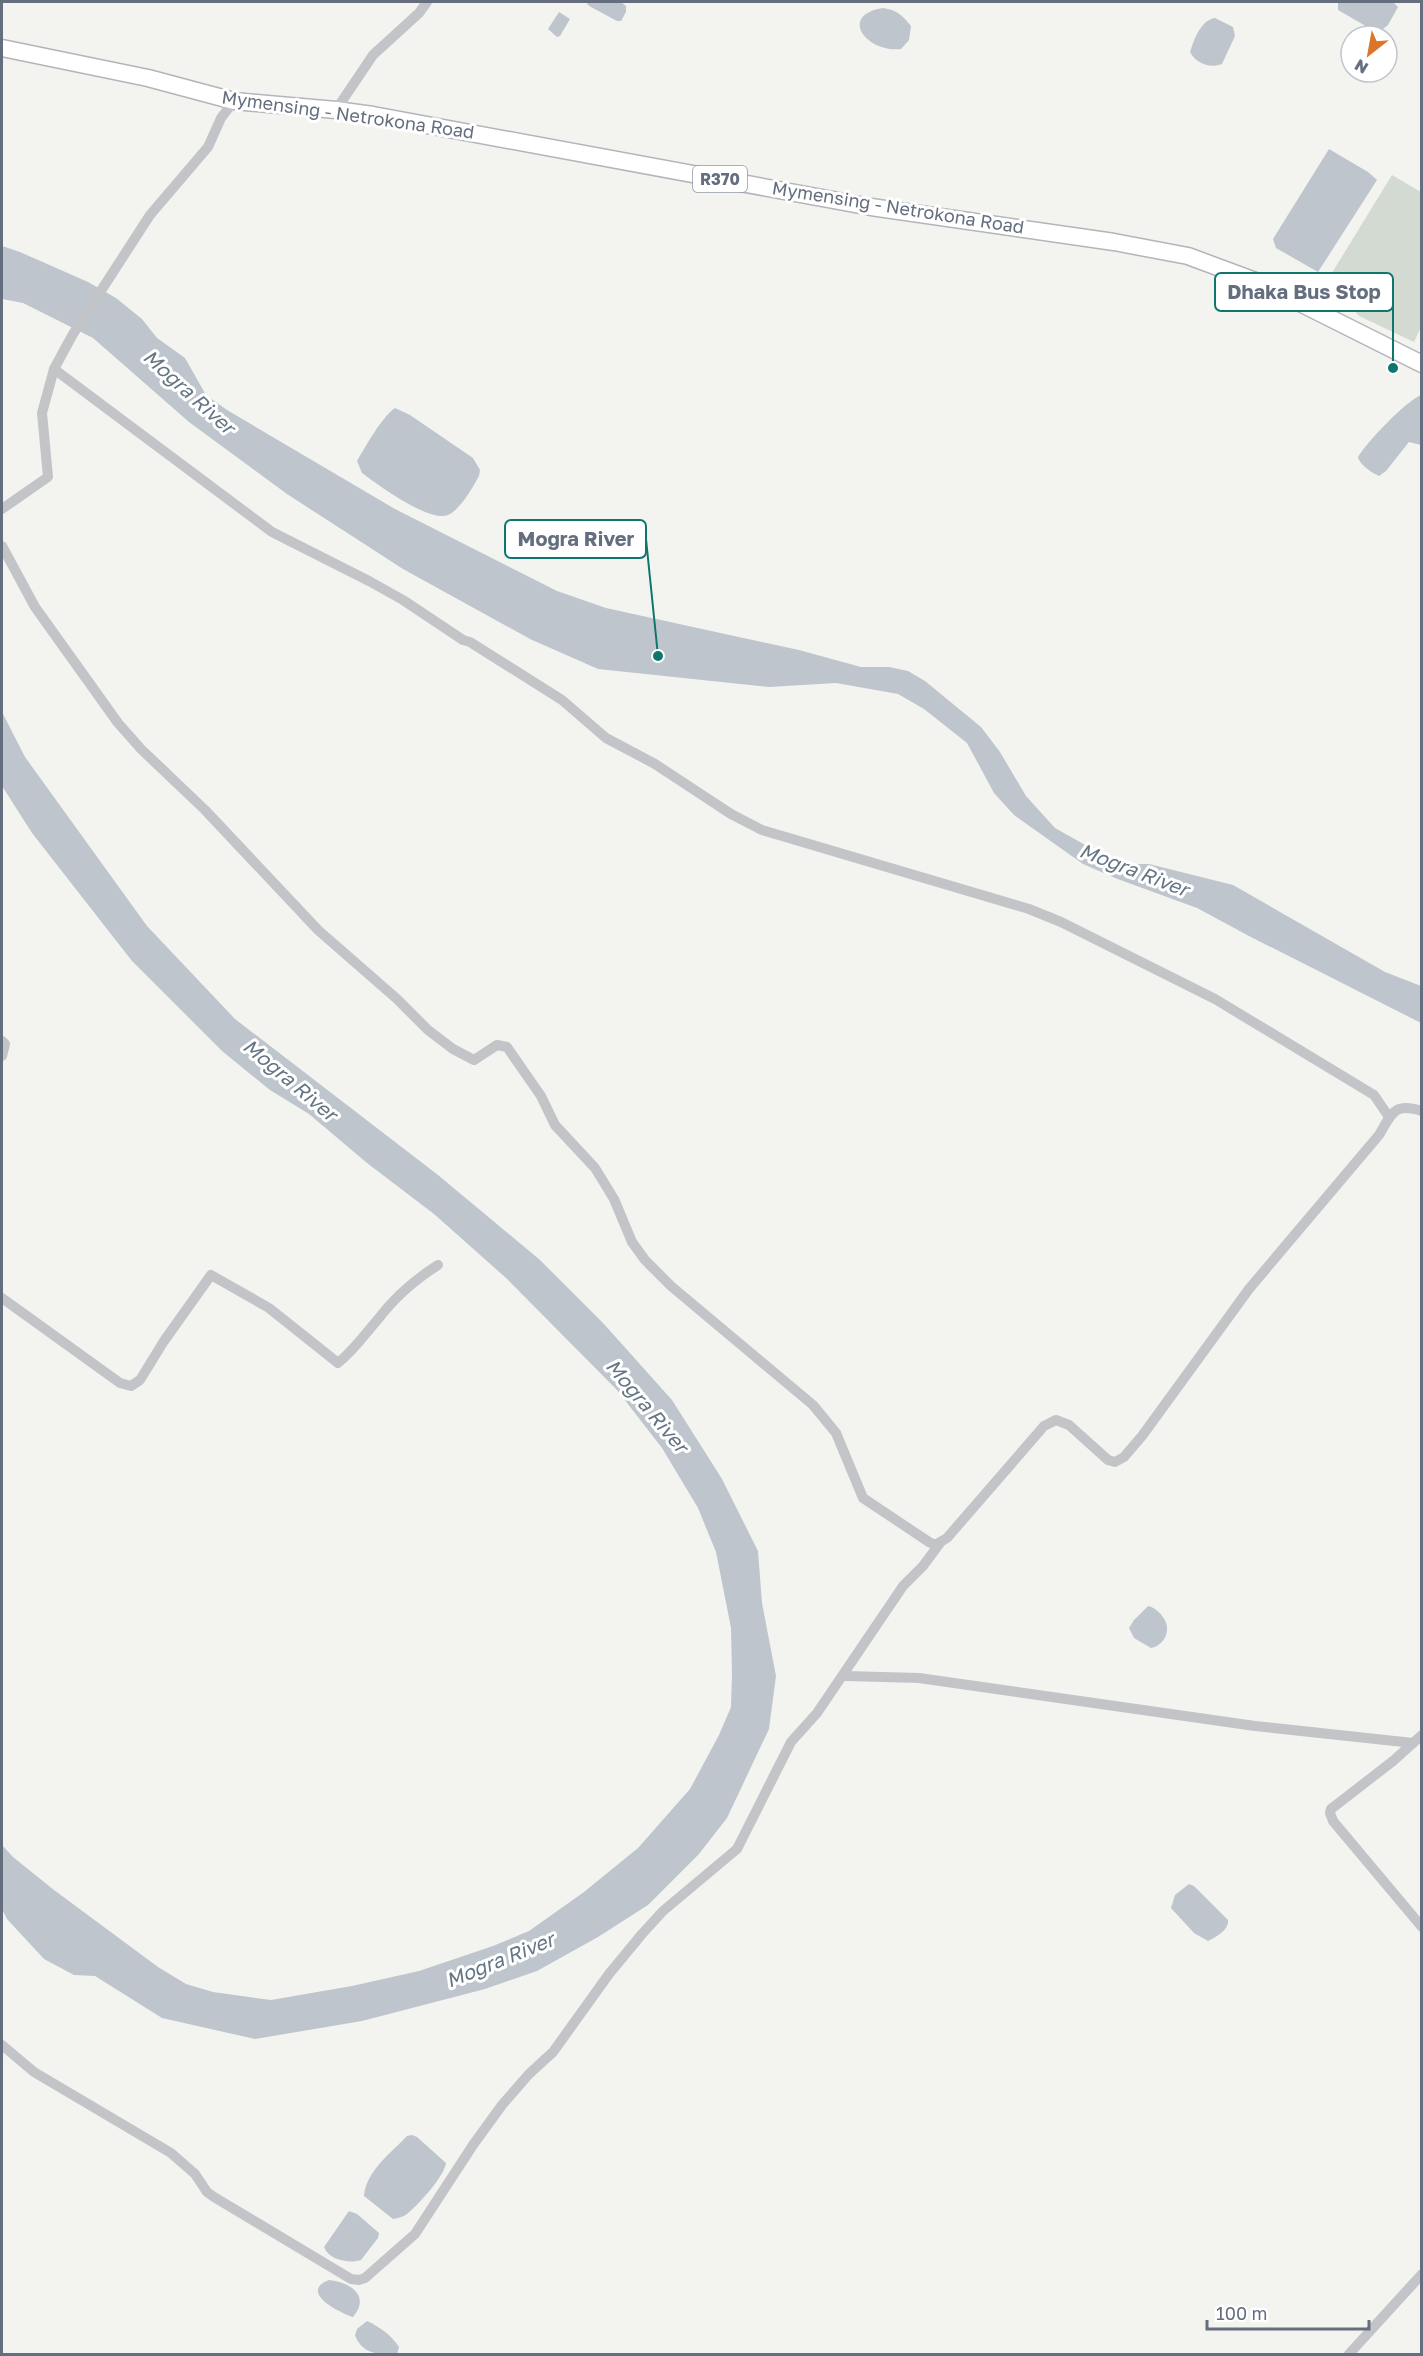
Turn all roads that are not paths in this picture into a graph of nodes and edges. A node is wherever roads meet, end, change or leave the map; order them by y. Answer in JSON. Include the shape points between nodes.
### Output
{"nodes":[{"id":1,"x":427,"y":2,"type":"edge"},
{"id":2,"x":2,"y":48,"type":"edge"},
{"id":3,"x":234,"y":101,"type":"junction"},
{"id":4,"x":336,"y":110,"type":"junction"},
{"id":5,"x":1422,"y":364,"type":"edge"},
{"id":6,"x":54,"y":369,"type":"junction"},
{"id":7,"x":2,"y":509,"type":"edge"},
{"id":8,"x":2,"y":546,"type":"edge"},
{"id":9,"x":2,"y":1041,"type":"edge"},
{"id":10,"x":2,"y":1056,"type":"edge"},
{"id":11,"x":1422,"y":1111,"type":"edge"},
{"id":12,"x":1389,"y":1117,"type":"junction"},
{"id":13,"x":438,"y":1265,"type":"dead end"},
{"id":14,"x":2,"y":1298,"type":"edge"},
{"id":15,"x":940,"y":1543,"type":"junction"},
{"id":16,"x":845,"y":1676,"type":"junction"},
{"id":17,"x":1417,"y":1739,"type":"edge"},
{"id":18,"x":1422,"y":1926,"type":"edge"},
{"id":19,"x":2,"y":2044,"type":"edge"},
{"id":20,"x":1422,"y":2274,"type":"edge"},
{"id":21,"x":1418,"y":2286,"type":"edge"},
{"id":22,"x":1349,"y":2355,"type":"edge"}],
"edges":[{"from":1,"to":4,"type":"street","via":[[373,55]]},
{"from":2,"to":3,"type":"main road","name":"Mymensing - Netrokona Road","number":"R370","via":[[148,78]]},
{"from":3,"to":4,"type":"main road","name":"Mymensing - Netrokona Road","number":"R370"},
{"from":3,"to":6,"type":"street","via":[[208,147],[150,215]]},
{"from":4,"to":5,"type":"main road","name":"Mymensing - Netrokona Road","number":"R370","via":[[871,207],[1188,256],[1258,282]]},
{"from":6,"to":7,"type":"street","via":[[42,412],[48,477]]},
{"from":6,"to":12,"type":"street","via":[[272,532],[403,600],[562,700],[606,738],[655,764],[731,814],[794,841],[1029,909],[1061,922],[1215,999],[1374,1095]]},
{"from":8,"to":15,"type":"street","via":[[35,607],[141,749],[205,810],[318,930],[428,1030],[474,1060],[497,1045],[507,1047],[541,1096],[555,1125],[595,1168],[645,1260],[813,1405],[836,1433],[863,1498],[929,1542]]},
{"from":9,"to":10,"type":"street"},
{"from":11,"to":12,"type":"street","via":[[1399,1107]]},
{"from":12,"to":15,"type":"street","via":[[1366,1151],[1249,1289],[1124,1457],[1115,1462],[1108,1460],[1070,1425],[1056,1420],[1044,1426]]},
{"from":13,"to":14,"type":"street","via":[[403,1292],[338,1362],[269,1308],[211,1275],[140,1380],[131,1386],[120,1383]]},
{"from":15,"to":16,"type":"street","via":[[903,1586]]},
{"from":16,"to":17,"type":"street","via":[[919,1678],[1255,1726]]},
{"from":16,"to":19,"type":"street","via":[[791,1742],[737,1849],[663,1911],[642,1934],[554,2052],[502,2105],[415,2234],[365,2278],[351,2279],[214,2197],[171,2153],[34,2072]]},
{"from":17,"to":18,"type":"street","via":[[1330,1813]]},
{"from":20,"to":21,"type":"street"},
{"from":21,"to":22,"type":"street"}]}
